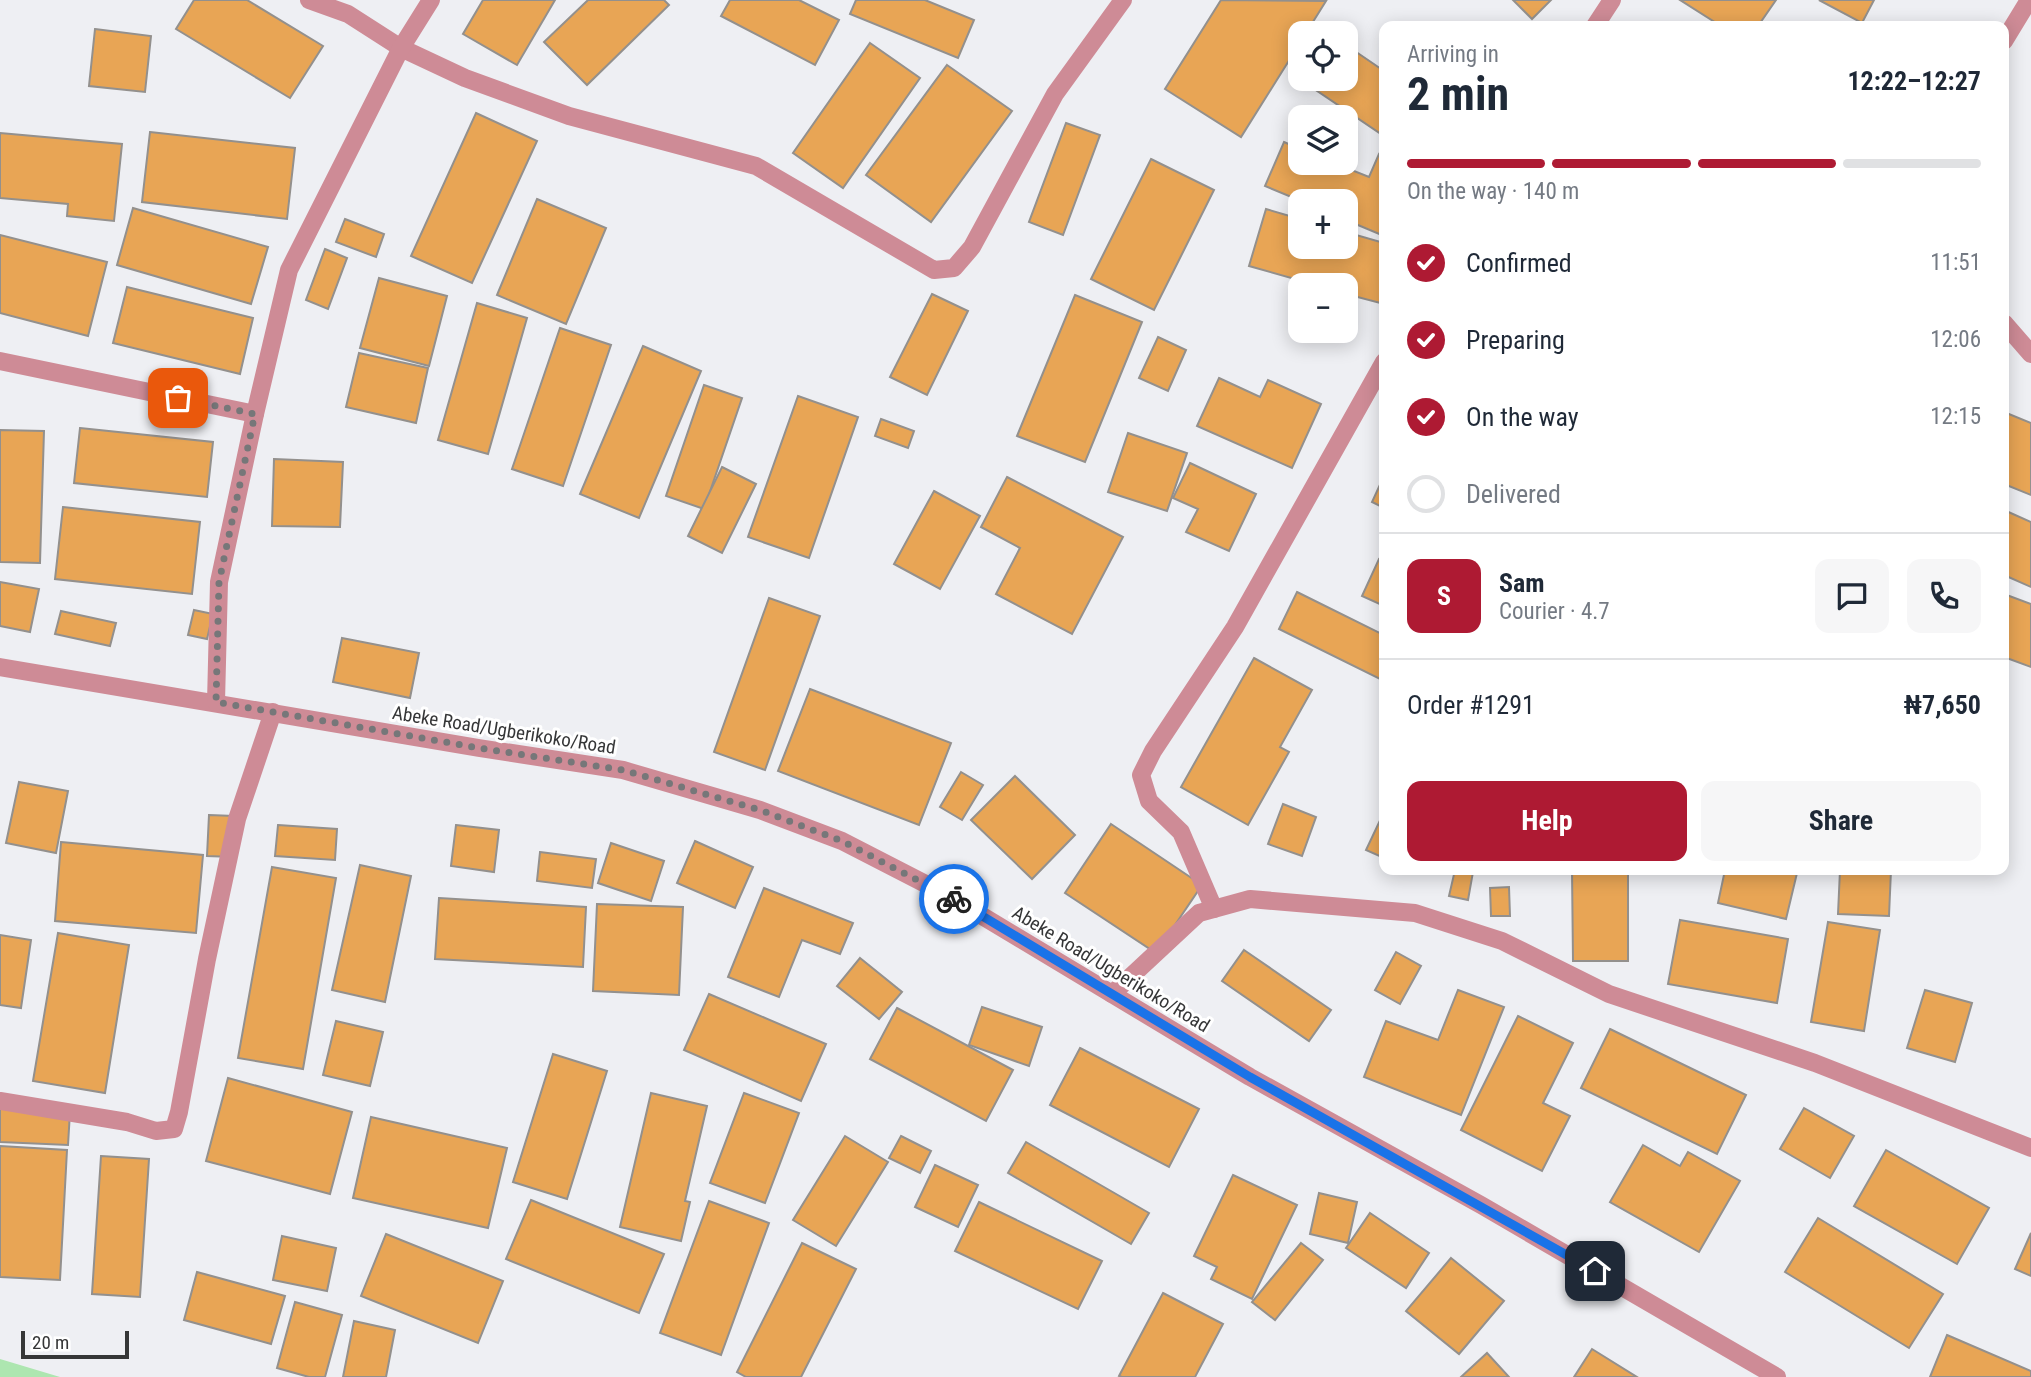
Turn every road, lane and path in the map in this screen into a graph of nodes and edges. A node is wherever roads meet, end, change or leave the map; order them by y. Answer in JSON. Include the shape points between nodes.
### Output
{"nodes":[{"id":1,"x":309,"y":0,"type":"edge"},
{"id":2,"x":431,"y":0,"type":"edge"},
{"id":3,"x":1123,"y":0,"type":"edge"},
{"id":4,"x":1612,"y":0,"type":"edge"},
{"id":5,"x":2029,"y":0,"type":"edge"},
{"id":6,"x":1598,"y":21,"type":"edge"},
{"id":7,"x":2009,"y":33,"type":"edge"},
{"id":8,"x":401,"y":48,"type":"junction"},
{"id":9,"x":2009,"y":329,"type":"edge"},
{"id":10,"x":2031,"y":354,"type":"edge"},
{"id":11,"x":0,"y":361,"type":"edge"},
{"id":12,"x":1379,"y":371,"type":"edge"},
{"id":13,"x":255,"y":414,"type":"junction"},
{"id":14,"x":0,"y":667,"type":"edge"},
{"id":15,"x":216,"y":702,"type":"junction"},
{"id":16,"x":273,"y":712,"type":"junction"},
{"id":17,"x":1214,"y":909,"type":"junction"},
{"id":18,"x":1112,"y":994,"type":"junction"},
{"id":19,"x":0,"y":1101,"type":"edge"},
{"id":20,"x":2031,"y":1148,"type":"edge"},
{"id":21,"x":1777,"y":1377,"type":"edge"}],
"edges":[{"from":1,"to":8,"type":"street","via":[[348,14]]},
{"from":2,"to":8,"type":"street"},
{"from":3,"to":8,"type":"street","via":[[1055,94],[972,247],[954,268],[934,270],[756,166],[569,116],[465,78]]},
{"from":4,"to":6,"type":"street"},
{"from":5,"to":7,"type":"street"},
{"from":8,"to":13,"type":"street","via":[[289,270]]},
{"from":9,"to":10,"type":"street"},
{"from":11,"to":13,"type":"street"},
{"from":12,"to":17,"type":"street","via":[[1235,627],[1141,775],[1149,801],[1181,832]]},
{"from":13,"to":15,"type":"street","via":[[219,582]]},
{"from":14,"to":15,"type":"street","name":"Abeke Road/Ugberikoko/Road"},
{"from":15,"to":16,"type":"street","name":"Abeke Road/Ugberikoko/Road"},
{"from":16,"to":18,"type":"street","name":"Abeke Road/Ugberikoko/Road","via":[[623,770],[760,810],[842,841],[949,896]]},
{"from":16,"to":19,"type":"street","via":[[237,819],[174,1129],[156,1131]]},
{"from":17,"to":18,"type":"street","via":[[1199,913]]},
{"from":17,"to":20,"type":"street","via":[[1250,899],[1415,913],[1502,941],[1609,994],[1815,1063]]},
{"from":18,"to":21,"type":"street","name":"Abeke Road/Ugberikoko/Road"}]}
